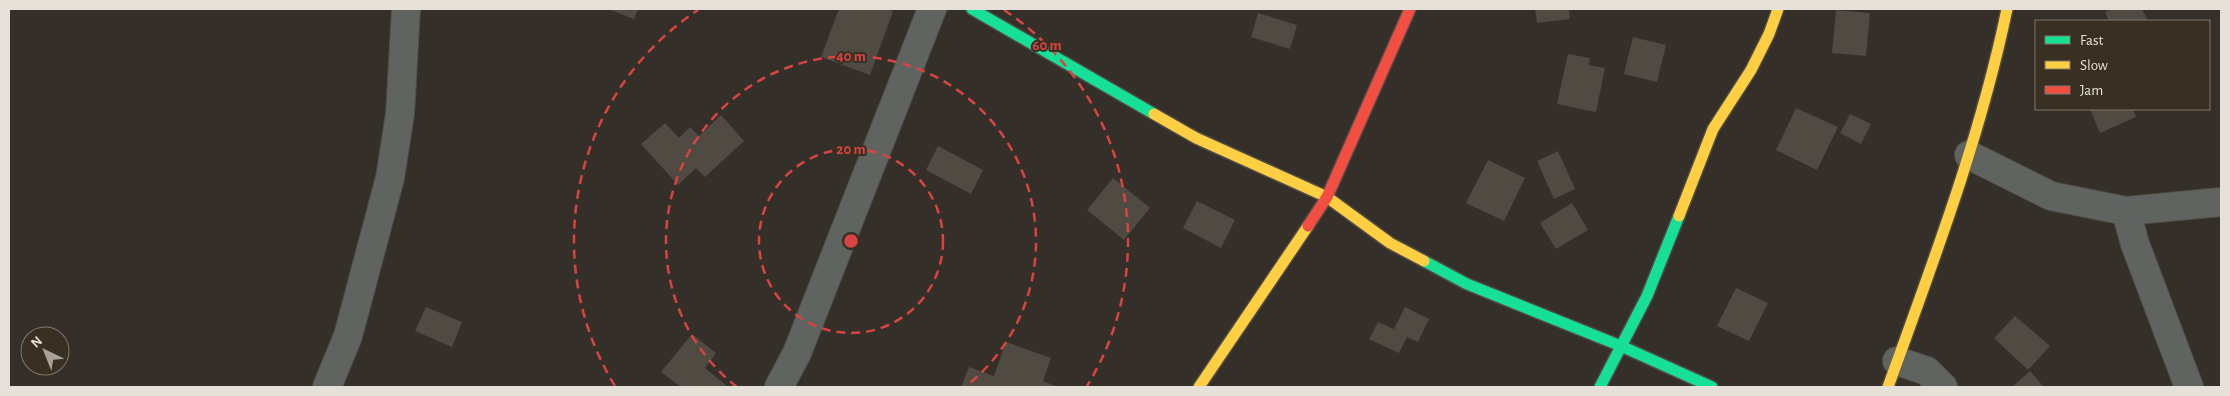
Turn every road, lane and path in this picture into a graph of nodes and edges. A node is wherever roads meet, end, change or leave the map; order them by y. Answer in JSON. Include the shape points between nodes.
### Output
{"nodes":[{"id":1,"x":406,"y":9,"type":"edge"},
{"id":2,"x":932,"y":9,"type":"edge"},
{"id":3,"x":972,"y":9,"type":"edge"},
{"id":4,"x":1410,"y":9,"type":"edge"},
{"id":5,"x":1778,"y":9,"type":"edge"},
{"id":6,"x":2006,"y":9,"type":"edge"},
{"id":7,"x":1969,"y":156,"type":"junction"},
{"id":8,"x":1327,"y":196,"type":"junction"},
{"id":9,"x":2221,"y":202,"type":"edge"},
{"id":10,"x":2126,"y":211,"type":"junction"},
{"id":11,"x":1621,"y":346,"type":"junction"},
{"id":12,"x":1897,"y":361,"type":"junction"},
{"id":13,"x":327,"y":387,"type":"edge"},
{"id":14,"x":779,"y":387,"type":"edge"},
{"id":15,"x":1199,"y":387,"type":"edge"},
{"id":16,"x":1600,"y":387,"type":"edge"},
{"id":17,"x":1712,"y":387,"type":"edge"},
{"id":18,"x":1888,"y":387,"type":"edge"},
{"id":19,"x":1942,"y":387,"type":"edge"},
{"id":20,"x":2189,"y":387,"type":"edge"}],
"edges":[{"from":1,"to":13,"type":"street","via":[[400,114],[390,178],[348,336]]},
{"from":2,"to":14,"type":"street","via":[[796,353]]},
{"from":3,"to":8,"type":"street","via":[[1196,138]]},
{"from":4,"to":8,"type":"street"},
{"from":5,"to":11,"type":"street","via":[[1751,70],[1713,129],[1647,296]]},
{"from":6,"to":7,"type":"street","via":[[1998,54]]},
{"from":7,"to":10,"type":"street","via":[[2050,196]]},
{"from":7,"to":12,"type":"street"},
{"from":8,"to":11,"type":"street","via":[[1390,243],[1467,284]]},
{"from":8,"to":15,"type":"street"},
{"from":9,"to":10,"type":"street"},
{"from":10,"to":20,"type":"street","via":[[2135,244]]},
{"from":11,"to":16,"type":"street"},
{"from":11,"to":17,"type":"street"},
{"from":12,"to":18,"type":"street"},
{"from":12,"to":19,"type":"street","via":[[1927,371]]}]}
